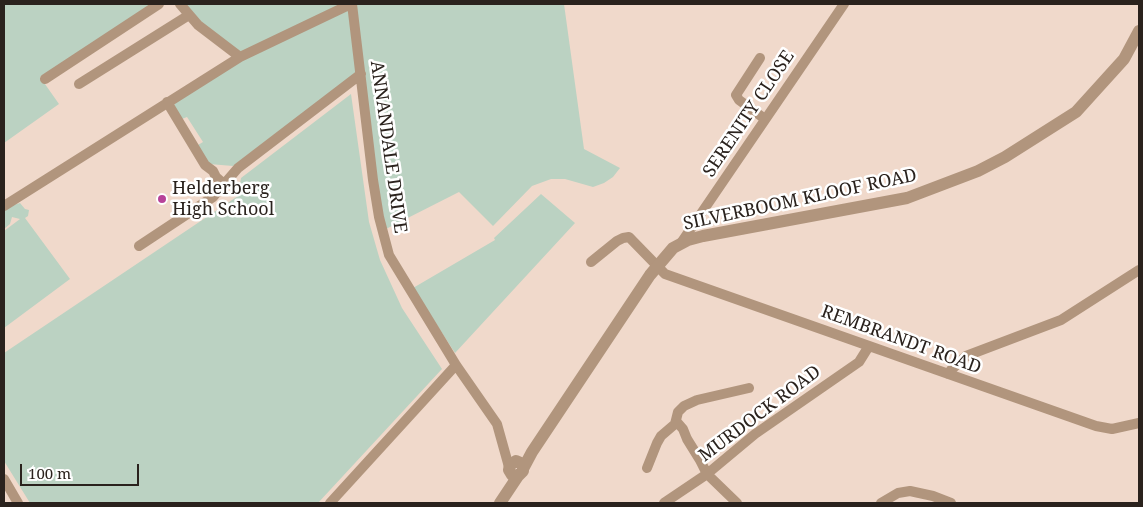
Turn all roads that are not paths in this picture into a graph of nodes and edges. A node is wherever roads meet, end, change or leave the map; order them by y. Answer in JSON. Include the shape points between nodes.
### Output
{"nodes":[{"id":1,"x":159,"y":4,"type":"edge"},
{"id":2,"x":180,"y":4,"type":"edge"},
{"id":3,"x":352,"y":4,"type":"edge"},
{"id":4,"x":844,"y":4,"type":"edge"},
{"id":5,"x":189,"y":14,"type":"junction"},
{"id":6,"x":1139,"y":31,"type":"edge"},
{"id":7,"x":240,"y":57,"type":"junction"},
{"id":8,"x":760,"y":58,"type":"dead end"},
{"id":9,"x":361,"y":74,"type":"junction"},
{"id":10,"x":45,"y":79,"type":"dead end"},
{"id":11,"x":78,"y":84,"type":"dead end"},
{"id":12,"x":167,"y":102,"type":"junction"},
{"id":13,"x":765,"y":119,"type":"junction"},
{"id":14,"x":213,"y":171,"type":"junction"},
{"id":15,"x":233,"y":174,"type":"junction"},
{"id":16,"x":224,"y":184,"type":"junction"},
{"id":17,"x":4,"y":206,"type":"edge"},
{"id":18,"x":681,"y":243,"type":"junction"},
{"id":19,"x":139,"y":246,"type":"dead end"},
{"id":20,"x":591,"y":262,"type":"dead end"},
{"id":21,"x":657,"y":265,"type":"junction"},
{"id":22,"x":1139,"y":270,"type":"edge"},
{"id":23,"x":869,"y":346,"type":"junction"},
{"id":24,"x":456,"y":365,"type":"junction"},
{"id":25,"x":948,"y":374,"type":"junction"},
{"id":26,"x":749,"y":388,"type":"dead end"},
{"id":27,"x":676,"y":421,"type":"junction"},
{"id":28,"x":1139,"y":423,"type":"edge"},
{"id":29,"x":668,"y":431,"type":"junction"},
{"id":30,"x":687,"y":439,"type":"junction"},
{"id":31,"x":515,"y":468,"type":"junction"},
{"id":32,"x":647,"y":468,"type":"dead end"},
{"id":33,"x":707,"y":474,"type":"junction"},
{"id":34,"x":4,"y":479,"type":"edge"},
{"id":35,"x":502,"y":501,"type":"edge"},
{"id":36,"x":18,"y":503,"type":"edge"},
{"id":37,"x":330,"y":503,"type":"edge"},
{"id":38,"x":664,"y":503,"type":"edge"},
{"id":39,"x":737,"y":503,"type":"edge"},
{"id":40,"x":881,"y":503,"type":"edge"},
{"id":41,"x":951,"y":503,"type":"edge"}],
"edges":[{"from":1,"to":10,"type":"street"},
{"from":2,"to":5,"type":"street"},
{"from":3,"to":7,"type":"street"},
{"from":3,"to":9,"type":"street","name":"ANNANDALE DRIVE"},
{"from":4,"to":13,"type":"street","name":"SERENITY CLOSE"},
{"from":5,"to":7,"type":"street","via":[[198,25]]},
{"from":5,"to":11,"type":"street"},
{"from":6,"to":18,"type":"street","name":"SILVERBOOM KLOOF ROAD","via":[[1124,59],[1076,112],[978,171],[907,198],[703,236]]},
{"from":7,"to":12,"type":"street"},
{"from":8,"to":13,"type":"street","via":[[736,96]]},
{"from":9,"to":15,"type":"street"},
{"from":9,"to":24,"type":"street","name":"ANNANDALE DRIVE","via":[[379,217],[389,256]]},
{"from":12,"to":14,"type":"street","via":[[205,164]]},
{"from":12,"to":17,"type":"street"},
{"from":13,"to":18,"type":"street","name":"SERENITY CLOSE"},
{"from":14,"to":15,"type":"street"},
{"from":14,"to":16,"type":"street"},
{"from":15,"to":16,"type":"street"},
{"from":16,"to":19,"type":"street","via":[[212,197]]},
{"from":18,"to":21,"type":"street","name":"SILVERBOOM KLOOF ROAD"},
{"from":20,"to":21,"type":"street","name":"REMBRANDT ROAD","via":[[627,237]]},
{"from":21,"to":23,"type":"street","name":"REMBRANDT ROAD","via":[[665,274]]},
{"from":21,"to":31,"type":"street","name":"SILVERBOOM KLOOF ROAD","via":[[532,452]]},
{"from":22,"to":25,"type":"street","via":[[1061,320],[966,356]]},
{"from":23,"to":25,"type":"street","name":"REMBRANDT ROAD"},
{"from":23,"to":33,"type":"street","name":"MURDOCK ROAD","via":[[859,362],[755,434]]},
{"from":24,"to":31,"type":"street","name":"ANNANDALE DRIVE","via":[[496,424]]},
{"from":24,"to":37,"type":"street"},
{"from":25,"to":28,"type":"street","name":"REMBRANDT ROAD","via":[[1102,428]]},
{"from":26,"to":27,"type":"street","via":[[689,403],[678,412]]},
{"from":27,"to":29,"type":"street"},
{"from":27,"to":30,"type":"street"},
{"from":29,"to":30,"type":"street"},
{"from":29,"to":32,"type":"street","via":[[657,443]]},
{"from":30,"to":33,"type":"street"},
{"from":31,"to":35,"type":"street"},
{"from":33,"to":38,"type":"street","name":"MURDOCK ROAD"},
{"from":33,"to":39,"type":"street"},
{"from":34,"to":36,"type":"street"},
{"from":40,"to":41,"type":"street","via":[[898,493],[910,491]]}]}
